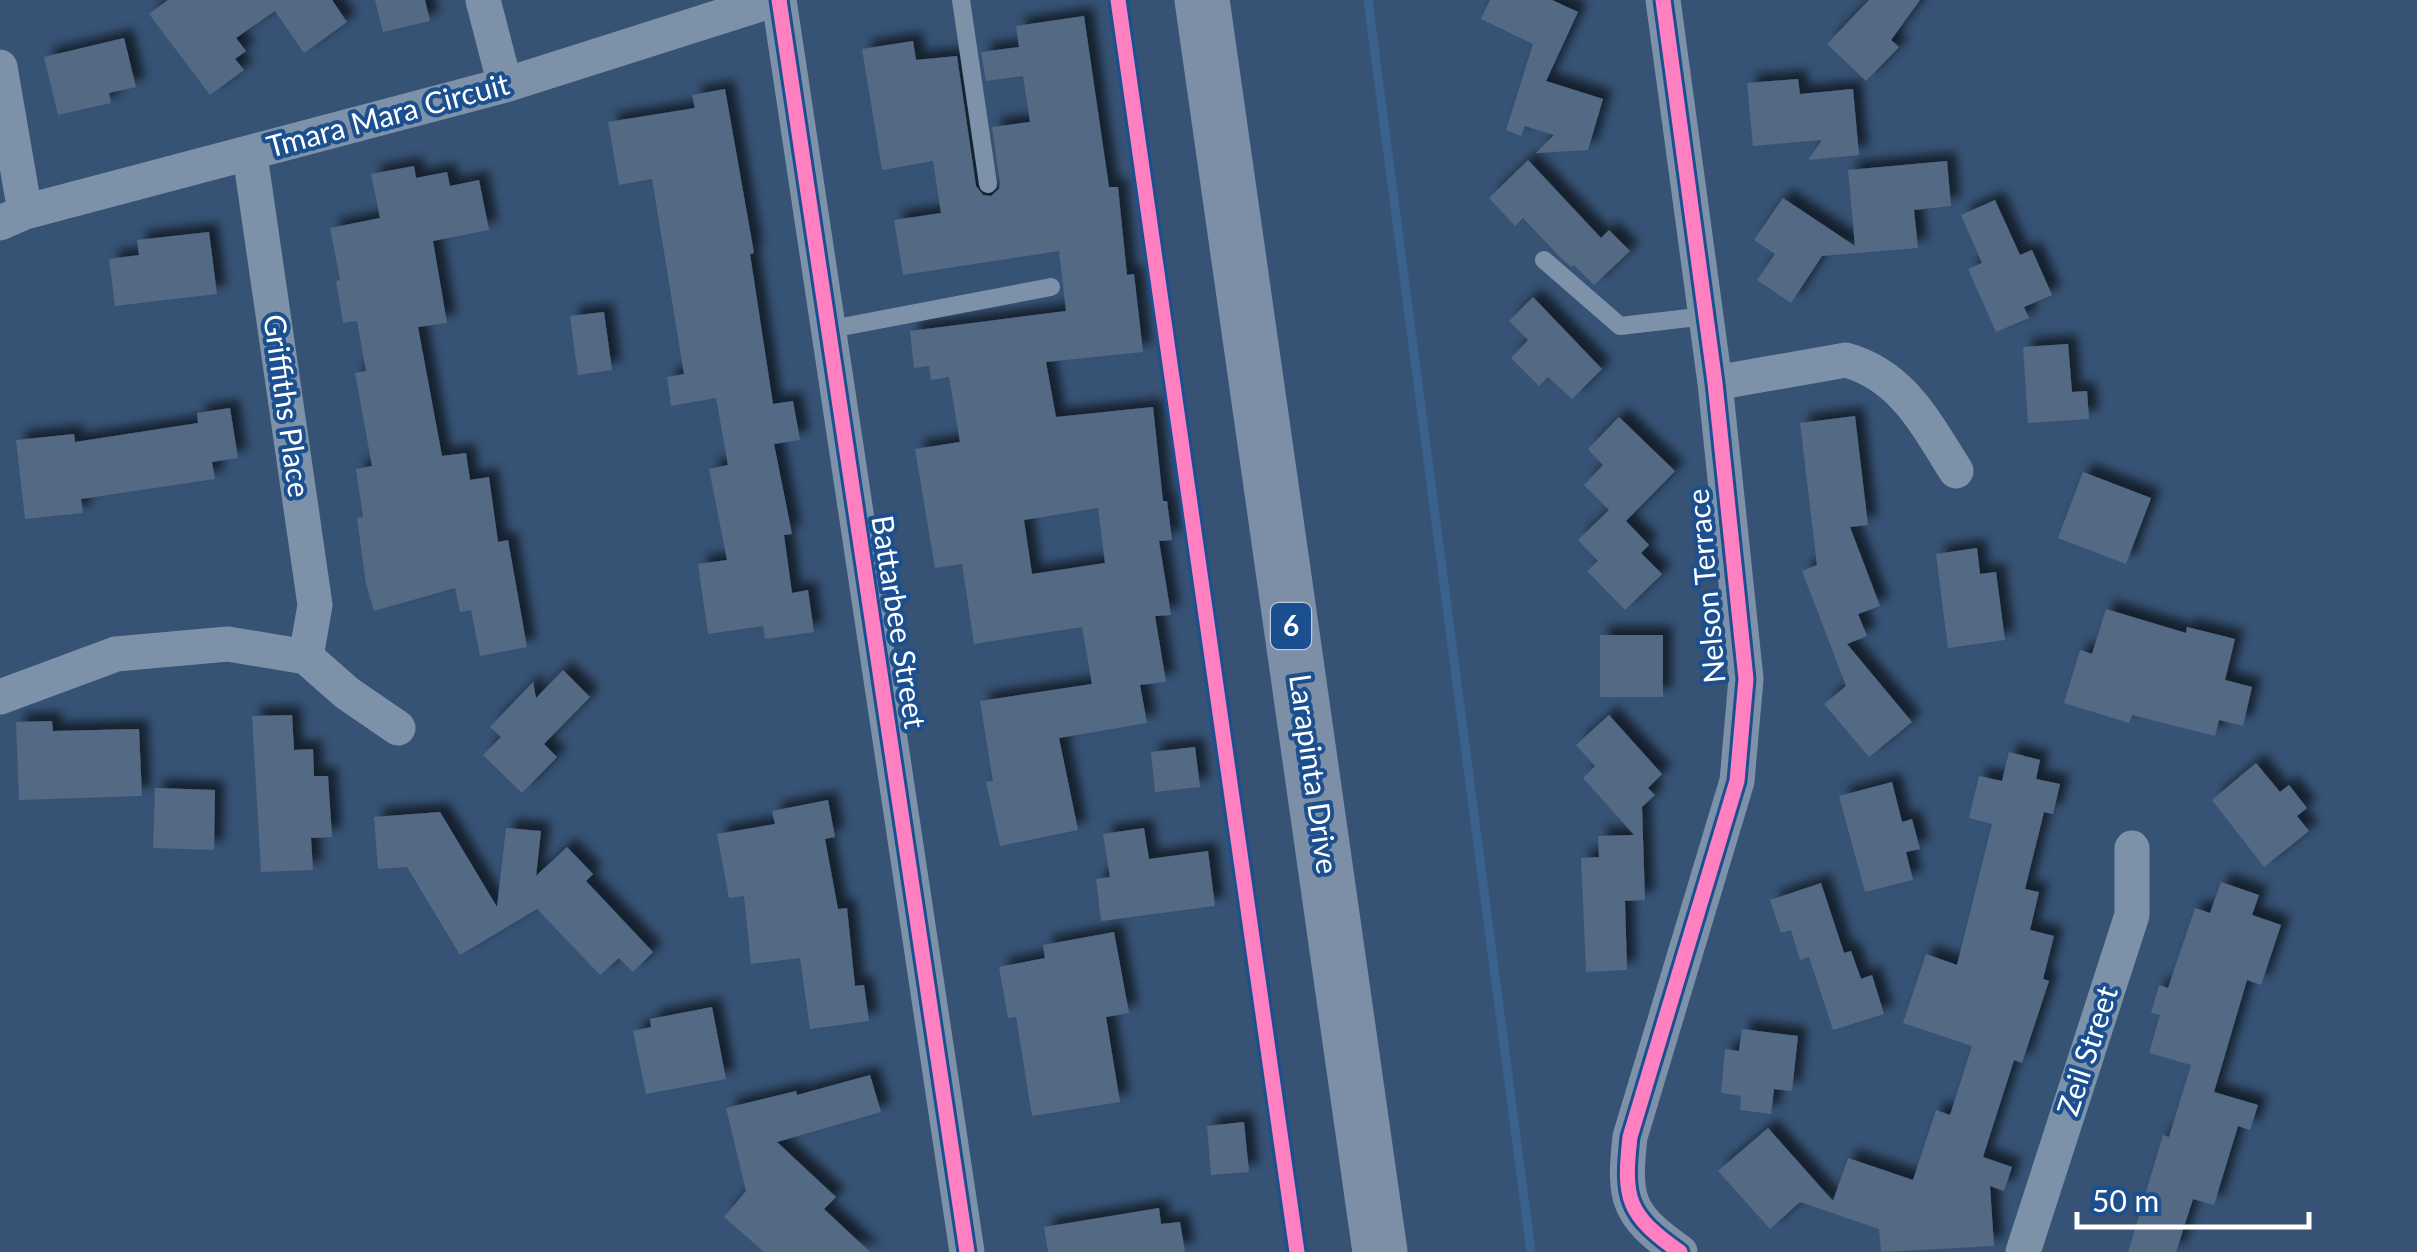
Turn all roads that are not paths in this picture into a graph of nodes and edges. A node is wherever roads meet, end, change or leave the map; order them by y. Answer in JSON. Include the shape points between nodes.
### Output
{"nodes":[{"id":1,"x":483,"y":0,"type":"edge"},
{"id":2,"x":776,"y":0,"type":"edge"},
{"id":3,"x":962,"y":0,"type":"edge"},
{"id":4,"x":1202,"y":0,"type":"edge"},
{"id":5,"x":1663,"y":0,"type":"edge"},
{"id":6,"x":0,"y":67,"type":"edge"},
{"id":7,"x":505,"y":84,"type":"junction"},
{"id":8,"x":250,"y":154,"type":"junction"},
{"id":9,"x":988,"y":184,"type":"dead end"},
{"id":10,"x":13,"y":218,"type":"edge"},
{"id":11,"x":1544,"y":260,"type":"dead end"},
{"id":12,"x":1051,"y":287,"type":"dead end"},
{"id":13,"x":1706,"y":316,"type":"junction"},
{"id":14,"x":826,"y":330,"type":"junction"},
{"id":15,"x":1715,"y":383,"type":"junction"},
{"id":16,"x":1956,"y":471,"type":"dead end"},
{"id":17,"x":306,"y":657,"type":"junction"},
{"id":18,"x":0,"y":697,"type":"edge"},
{"id":19,"x":398,"y":728,"type":"dead end"},
{"id":20,"x":2132,"y":848,"type":"dead end"},
{"id":21,"x":967,"y":1252,"type":"edge"},
{"id":22,"x":1380,"y":1252,"type":"edge"},
{"id":23,"x":1680,"y":1252,"type":"edge"},
{"id":24,"x":2022,"y":1252,"type":"edge"}],
"edges":[{"from":1,"to":7,"type":"street"},
{"from":2,"to":7,"type":"street","name":"Tmara Mara Circuit"},
{"from":2,"to":14,"type":"street","name":"Battarbee Street"},
{"from":3,"to":9,"type":"lane"},
{"from":4,"to":22,"type":"main road","name":"Larapinta Drive","number":"6"},
{"from":5,"to":13,"type":"street","name":"Nelson Terrace"},
{"from":6,"to":10,"type":"street"},
{"from":7,"to":8,"type":"street","name":"Tmara Mara Circuit"},
{"from":8,"to":10,"type":"street","name":"Tmara Mara Circuit"},
{"from":8,"to":17,"type":"street","name":"Griffiths Place","via":[[315,606]]},
{"from":11,"to":13,"type":"lane","via":[[1620,326]]},
{"from":12,"to":14,"type":"lane"},
{"from":13,"to":15,"type":"street","name":"Nelson Terrace"},
{"from":14,"to":21,"type":"street","name":"Battarbee Street"},
{"from":15,"to":16,"type":"street","via":[[1846,360],[1867,366],[1911,400]]},
{"from":15,"to":23,"type":"street","name":"Nelson Terrace","via":[[1746,678],[1737,781],[1630,1136],[1626,1178],[1632,1208]]},
{"from":17,"to":18,"type":"street","via":[[228,644],[116,654]]},
{"from":17,"to":19,"type":"street"},
{"from":20,"to":24,"type":"street","name":"Zeil Street","via":[[2132,915]]}]}
